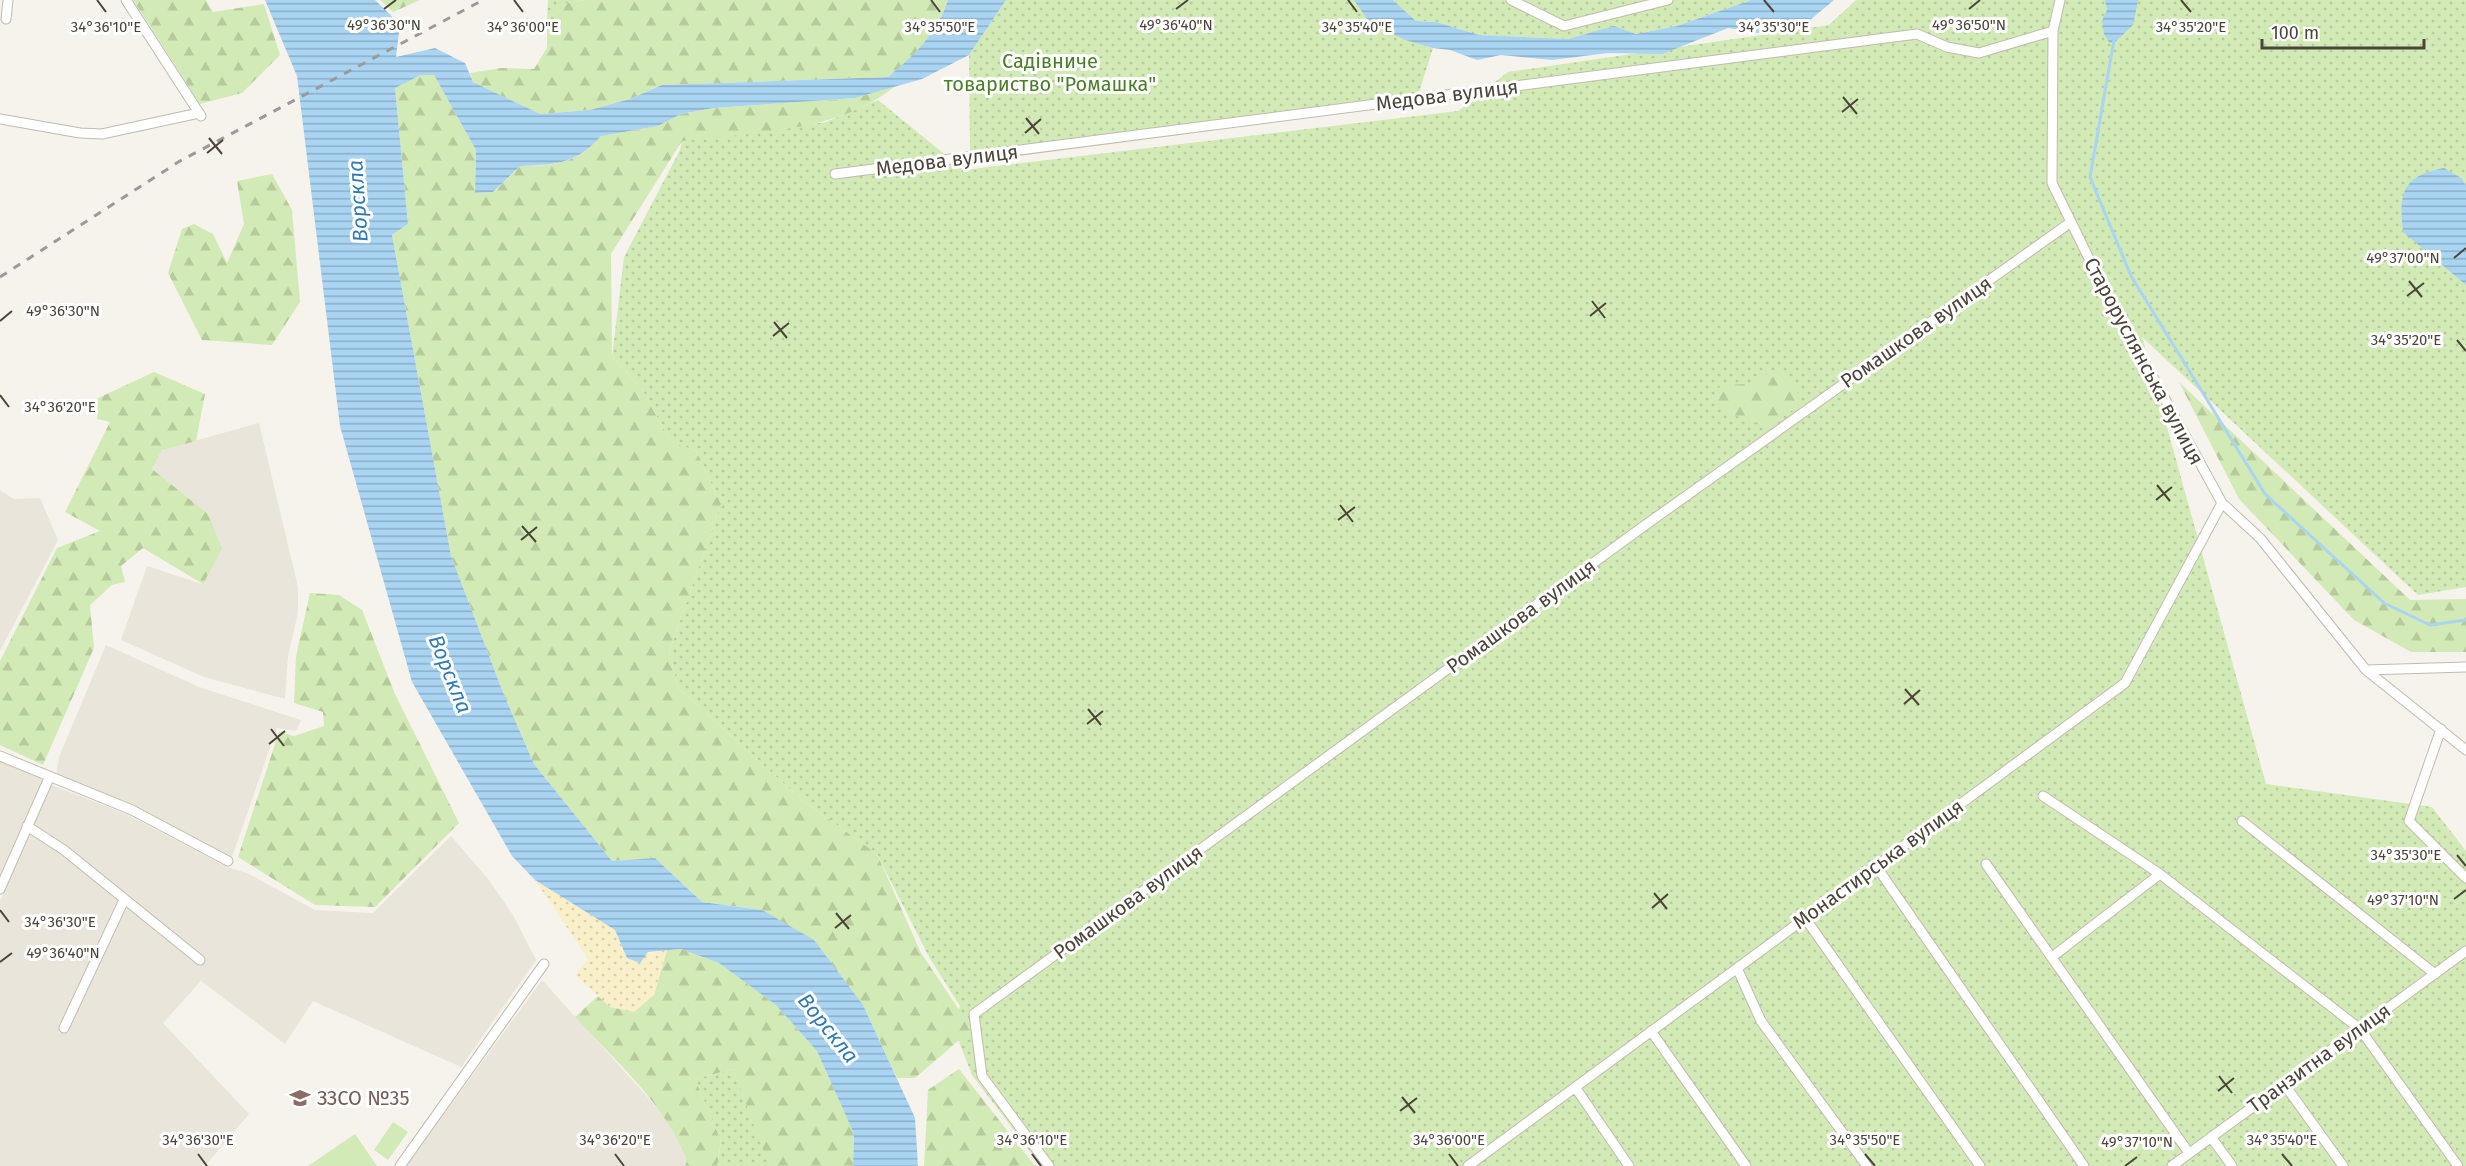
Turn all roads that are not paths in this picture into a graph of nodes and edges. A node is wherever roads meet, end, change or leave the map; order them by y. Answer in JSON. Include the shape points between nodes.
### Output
{"nodes":[{"id":1,"x":8,"y":0,"type":"edge"},
{"id":2,"x":126,"y":0,"type":"edge"},
{"id":3,"x":1511,"y":0,"type":"edge"},
{"id":4,"x":1668,"y":0,"type":"edge"},
{"id":5,"x":2060,"y":0,"type":"edge"},
{"id":6,"x":6,"y":19,"type":"dead end"},
{"id":7,"x":2053,"y":31,"type":"junction"},
{"id":8,"x":0,"y":119,"type":"edge"},
{"id":9,"x":836,"y":174,"type":"dead end"},
{"id":10,"x":2071,"y":222,"type":"junction"},
{"id":11,"x":2222,"y":503,"type":"junction"},
{"id":12,"x":2466,"y":667,"type":"edge"},
{"id":13,"x":2366,"y":670,"type":"junction"},
{"id":14,"x":2441,"y":729,"type":"junction"},
{"id":15,"x":2466,"y":750,"type":"edge"},
{"id":16,"x":0,"y":756,"type":"edge"},
{"id":17,"x":49,"y":778,"type":"junction"},
{"id":18,"x":2043,"y":796,"type":"dead end"},
{"id":19,"x":2242,"y":821,"type":"dead end"},
{"id":20,"x":27,"y":826,"type":"junction"},
{"id":21,"x":228,"y":861,"type":"dead end"},
{"id":22,"x":1986,"y":864,"type":"dead end"},
{"id":23,"x":1876,"y":866,"type":"junction"},
{"id":24,"x":2160,"y":874,"type":"junction"},
{"id":25,"x":2466,"y":878,"type":"edge"},
{"id":26,"x":0,"y":889,"type":"edge"},
{"id":27,"x":124,"y":900,"type":"junction"},
{"id":28,"x":1805,"y":918,"type":"junction"},
{"id":29,"x":2466,"y":951,"type":"edge"},
{"id":30,"x":2052,"y":957,"type":"junction"},
{"id":31,"x":200,"y":960,"type":"dead end"},
{"id":32,"x":544,"y":964,"type":"dead end"},
{"id":33,"x":1737,"y":968,"type":"junction"},
{"id":34,"x":2435,"y":974,"type":"junction"},
{"id":35,"x":64,"y":1028,"type":"dead end"},
{"id":36,"x":2360,"y":1029,"type":"junction"},
{"id":37,"x":1651,"y":1031,"type":"junction"},
{"id":38,"x":2284,"y":1084,"type":"junction"},
{"id":39,"x":1575,"y":1087,"type":"junction"},
{"id":40,"x":2211,"y":1137,"type":"junction"},
{"id":41,"x":2189,"y":1153,"type":"junction"},
{"id":42,"x":400,"y":1166,"type":"edge"},
{"id":43,"x":1049,"y":1166,"type":"edge"},
{"id":44,"x":1468,"y":1166,"type":"edge"},
{"id":45,"x":1629,"y":1166,"type":"edge"},
{"id":46,"x":1746,"y":1166,"type":"edge"},
{"id":47,"x":1866,"y":1166,"type":"edge"},
{"id":48,"x":1980,"y":1166,"type":"edge"},
{"id":49,"x":2084,"y":1166,"type":"edge"},
{"id":50,"x":2172,"y":1166,"type":"edge"},
{"id":51,"x":2232,"y":1166,"type":"edge"},
{"id":52,"x":2343,"y":1166,"type":"edge"},
{"id":53,"x":2458,"y":1166,"type":"edge"}],
"edges":[{"from":1,"to":6,"type":"street"},
{"from":2,"to":8,"type":"street","via":[[201,116],[102,134]]},
{"from":3,"to":4,"type":"street","via":[[1563,26]]},
{"from":5,"to":7,"type":"street","name":"Староруслянська вулиця"},
{"from":7,"to":9,"type":"street","name":"Медова вулиця","via":[[1978,53],[1947,47],[1917,34]]},
{"from":7,"to":10,"type":"street","name":"Староруслянська вулиця","via":[[2052,183]]},
{"from":10,"to":11,"type":"street","name":"Староруслянська вулиця"},
{"from":10,"to":43,"type":"street","name":"Ромашкова вулиця","via":[[1644,526],[974,1014],[982,1076]]},
{"from":11,"to":13,"type":"street","name":"Староруслянська вулиця","via":[[2260,538]]},
{"from":11,"to":23,"type":"street","name":"Монастирська вулиця","via":[[2125,683]]},
{"from":12,"to":13,"type":"street"},
{"from":13,"to":14,"type":"street","name":"Староруслянська вулиця"},
{"from":14,"to":15,"type":"street","name":"Староруслянська вулиця"},
{"from":14,"to":25,"type":"street","via":[[2409,821]]},
{"from":16,"to":17,"type":"street"},
{"from":17,"to":20,"type":"street"},
{"from":17,"to":21,"type":"street","via":[[132,810]]},
{"from":18,"to":24,"type":"street"},
{"from":19,"to":34,"type":"street"},
{"from":20,"to":26,"type":"street"},
{"from":20,"to":27,"type":"street","via":[[64,850]]},
{"from":22,"to":30,"type":"street"},
{"from":23,"to":28,"type":"street","name":"Монастирська вулиця"},
{"from":23,"to":49,"type":"street"},
{"from":24,"to":30,"type":"street"},
{"from":24,"to":36,"type":"street"},
{"from":27,"to":31,"type":"street"},
{"from":27,"to":35,"type":"street"},
{"from":28,"to":33,"type":"street","name":"Монастирська вулиця"},
{"from":28,"to":48,"type":"street"},
{"from":29,"to":34,"type":"street","name":"Транзитна вулиця"},
{"from":30,"to":41,"type":"street"},
{"from":32,"to":42,"type":"street"},
{"from":33,"to":37,"type":"street","name":"Монастирська вулиця"},
{"from":33,"to":47,"type":"street","via":[[1761,1021]]},
{"from":34,"to":36,"type":"street","name":"Транзитна вулиця"},
{"from":36,"to":38,"type":"street","name":"Транзитна вулиця"},
{"from":36,"to":53,"type":"street"},
{"from":37,"to":39,"type":"street","name":"Монастирська вулиця"},
{"from":37,"to":46,"type":"street"},
{"from":38,"to":40,"type":"street","name":"Транзитна вулиця"},
{"from":38,"to":52,"type":"street"},
{"from":39,"to":44,"type":"street","name":"Монастирська вулиця"},
{"from":39,"to":45,"type":"street"},
{"from":40,"to":41,"type":"street","name":"Транзитна вулиця"},
{"from":40,"to":51,"type":"street"},
{"from":41,"to":50,"type":"street","name":"Транзитна вулиця"}]}
